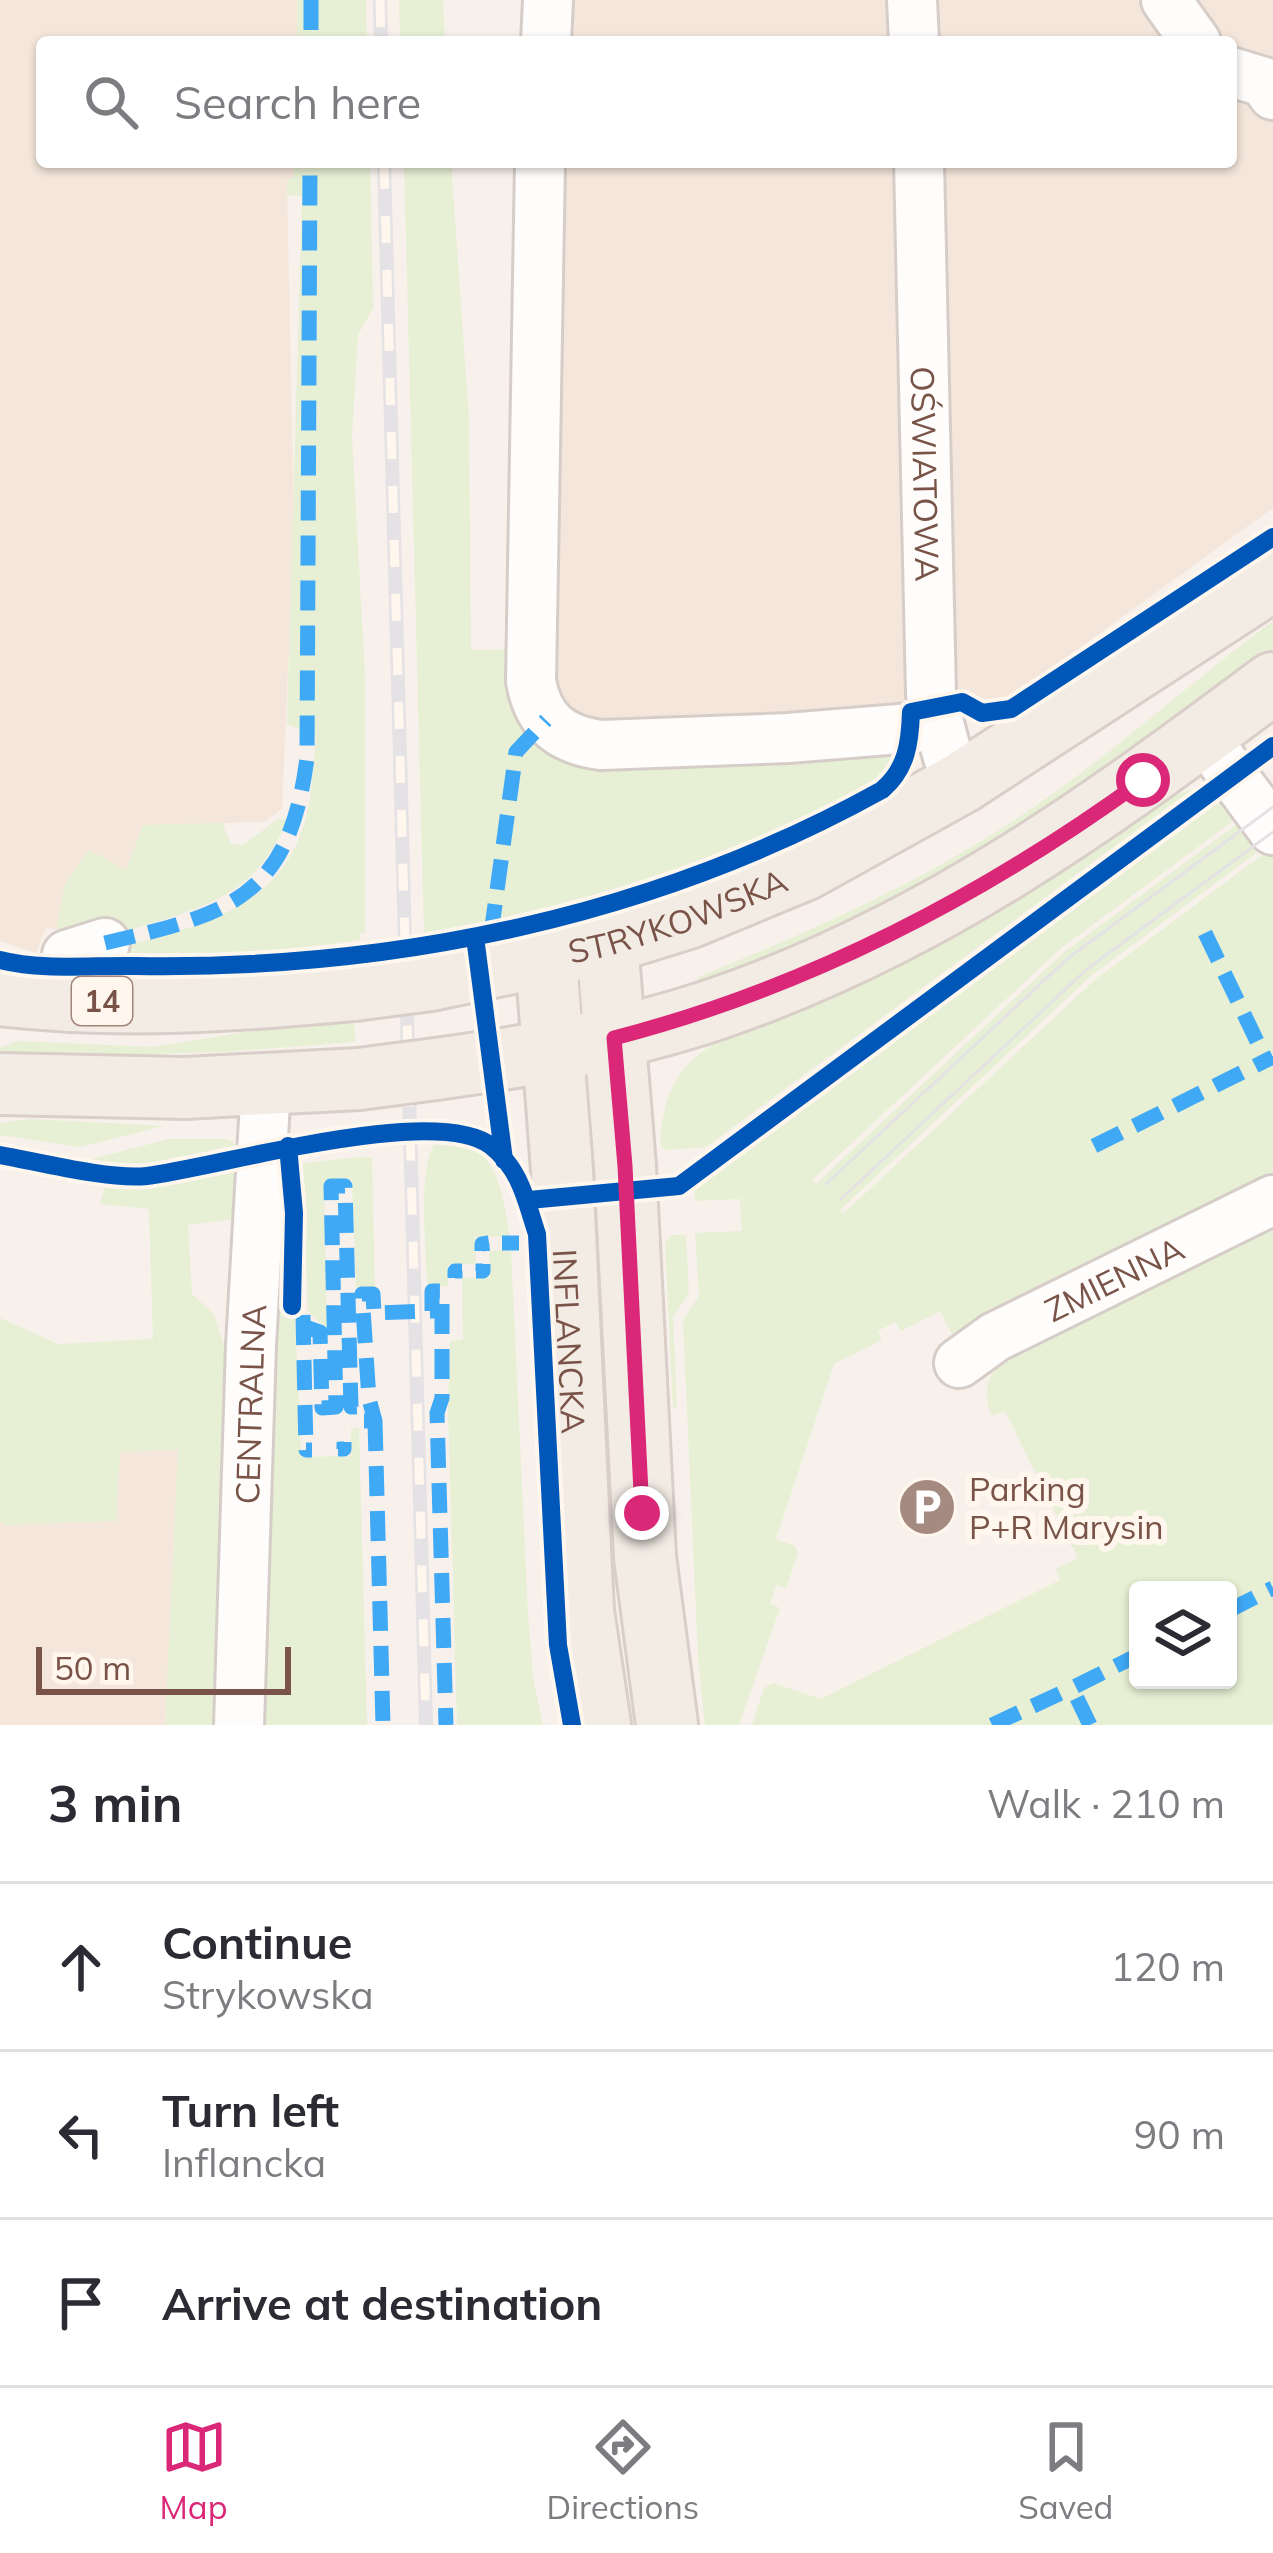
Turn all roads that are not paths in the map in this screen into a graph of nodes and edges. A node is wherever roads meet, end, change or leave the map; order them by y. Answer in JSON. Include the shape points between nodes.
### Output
{"nodes":[{"id":1,"x":548,"y":0,"type":"edge"},
{"id":2,"x":912,"y":0,"type":"edge"},
{"id":3,"x":1166,"y":0,"type":"edge"},
{"id":4,"x":546,"y":36,"type":"edge"},
{"id":5,"x":914,"y":36,"type":"edge"},
{"id":6,"x":1192,"y":36,"type":"edge"},
{"id":7,"x":1237,"y":74,"type":"edge"},
{"id":8,"x":1273,"y":95,"type":"edge"},
{"id":9,"x":540,"y":168,"type":"edge"},
{"id":10,"x":919,"y":168,"type":"edge"},
{"id":11,"x":1273,"y":580,"type":"edge"},
{"id":12,"x":1273,"y":683,"type":"edge"},
{"id":13,"x":937,"y":726,"type":"junction"},
{"id":14,"x":1203,"y":736,"type":"junction"},
{"id":15,"x":961,"y":783,"type":"junction"},
{"id":16,"x":1273,"y":830,"type":"edge"},
{"id":17,"x":104,"y":943,"type":"dead end"},
{"id":18,"x":607,"y":943,"type":"junction"},
{"id":19,"x":546,"y":958,"type":"junction"},
{"id":20,"x":18,"y":1001,"type":"edge"},
{"id":21,"x":614,"y":1038,"type":"junction"},
{"id":22,"x":555,"y":1051,"type":"junction"},
{"id":23,"x":0,"y":1084,"type":"edge"},
{"id":24,"x":266,"y":1085,"type":"junction"},
{"id":25,"x":1273,"y":1200,"type":"edge"},
{"id":26,"x":959,"y":1363,"type":"dead end"},
{"id":27,"x":239,"y":1725,"type":"edge"},
{"id":28,"x":600,"y":1725,"type":"edge"},
{"id":29,"x":667,"y":1725,"type":"edge"}],
"edges":[{"from":1,"to":4,"type":"street"},
{"from":2,"to":5,"type":"street"},
{"from":3,"to":6,"type":"street"},
{"from":7,"to":8,"type":"street","via":[[1264,82]]},
{"from":9,"to":13,"type":"street","via":[[531,681],[546,721],[560,734],[601,745]]},
{"from":10,"to":13,"type":"street","name":"OŚWIATOWA"},
{"from":11,"to":15,"type":"main road","name":"STRYKOWSKA","number":"14"},
{"from":12,"to":14,"type":"main road"},
{"from":13,"to":15,"type":"street","name":"OŚWIATOWA"},
{"from":14,"to":16,"type":"street"},
{"from":14,"to":21,"type":"main road","via":[[1057,841],[901,930],[756,994]]},
{"from":15,"to":18,"type":"main road","name":"STRYKOWSKA","number":"14","via":[[758,891]]},
{"from":17,"to":20,"type":"street","via":[[67,955]]},
{"from":18,"to":19,"type":"main road","name":"STRYKOWSKA","number":"14"},
{"from":18,"to":21,"type":"main road","name":"INFLANCKA"},
{"from":19,"to":20,"type":"main road","name":"STRYKOWSKA","number":"14","bridge":true,"via":[[354,990],[204,1001]]},
{"from":19,"to":22,"type":"main road","name":"INFLANCKA"},
{"from":21,"to":22,"type":"main road"},
{"from":21,"to":29,"type":"main road","name":"INFLANCKA","via":[[643,1535]]},
{"from":22,"to":24,"type":"main road","bridge":true},
{"from":22,"to":28,"type":"main road","name":"INFLANCKA","via":[[583,1611]]},
{"from":23,"to":24,"type":"main road"},
{"from":24,"to":27,"type":"street","name":"CENTRALNA"},
{"from":25,"to":26,"type":"street","name":"ZMIENNA","via":[[995,1336]]}]}
